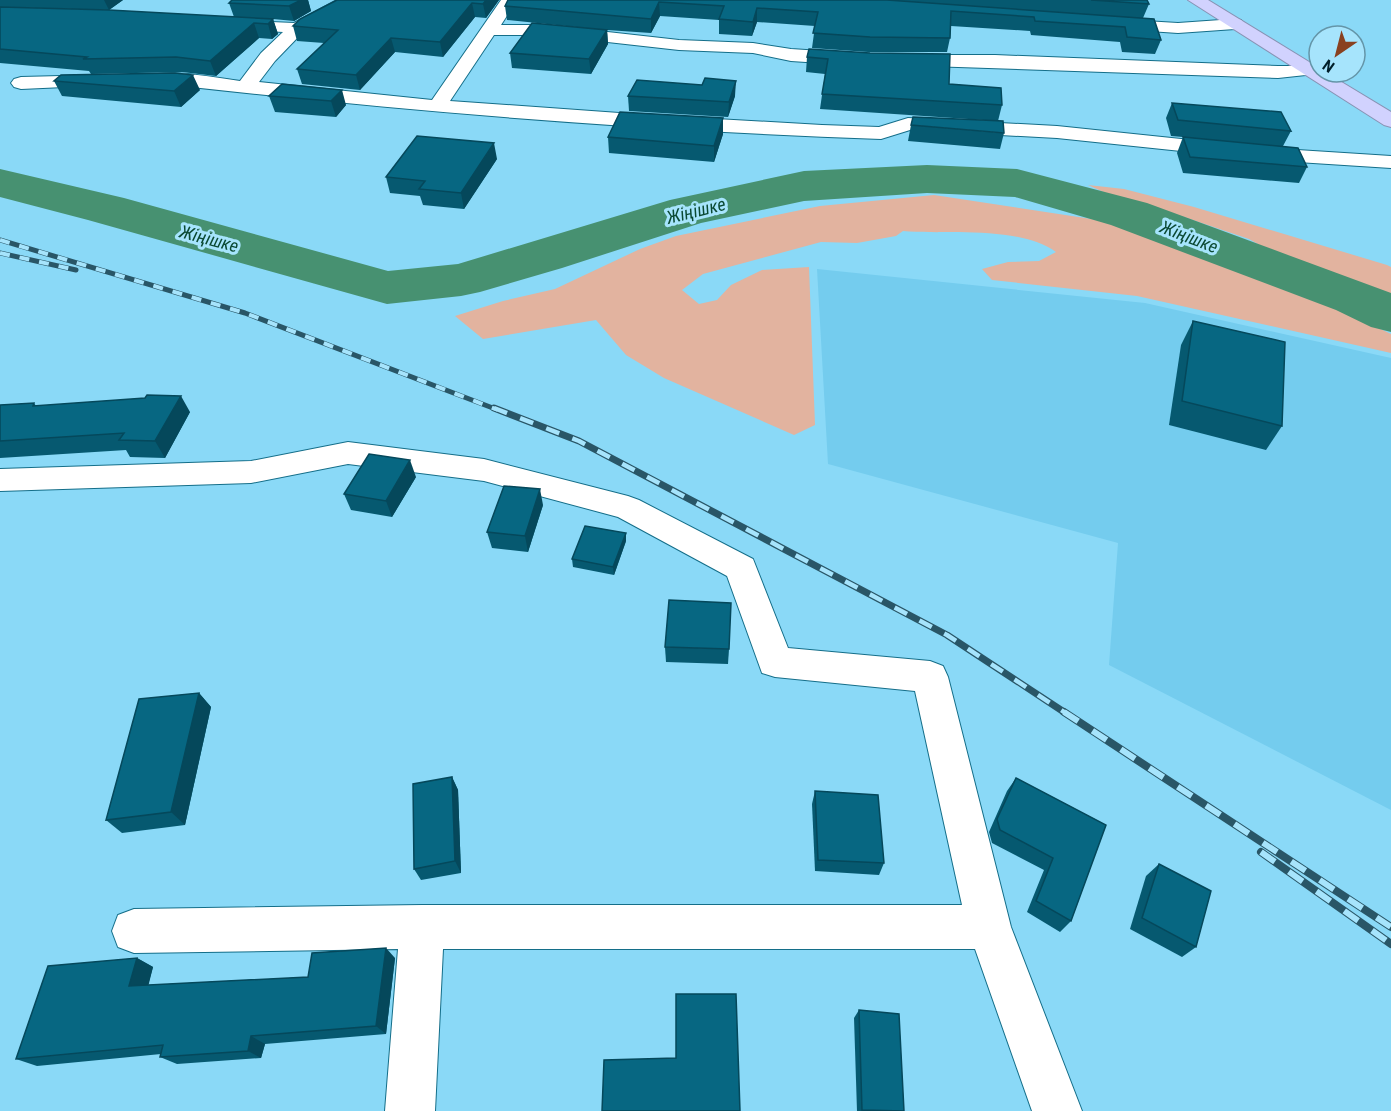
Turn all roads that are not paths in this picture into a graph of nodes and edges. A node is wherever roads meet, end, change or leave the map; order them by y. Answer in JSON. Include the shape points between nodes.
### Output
{"nodes":[{"id":1,"x":351,"y":0,"type":"edge"},
{"id":2,"x":509,"y":0,"type":"edge"},
{"id":3,"x":1196,"y":0,"type":"edge"},
{"id":4,"x":1094,"y":22,"type":"edge"},
{"id":5,"x":218,"y":23,"type":"edge"},
{"id":6,"x":1235,"y":24,"type":"junction"},
{"id":7,"x":297,"y":28,"type":"junction"},
{"id":8,"x":489,"y":30,"type":"junction"},
{"id":9,"x":868,"y":60,"type":"edge"},
{"id":10,"x":891,"y":61,"type":"edge"},
{"id":11,"x":1307,"y":69,"type":"edge"},
{"id":12,"x":1307,"y":70,"type":"edge"},
{"id":13,"x":137,"y":80,"type":"edge"},
{"id":14,"x":114,"y":81,"type":"edge"},
{"id":15,"x":21,"y":83,"type":"dead end"},
{"id":16,"x":1331,"y":84,"type":"edge"},
{"id":17,"x":245,"y":87,"type":"junction"},
{"id":18,"x":437,"y":106,"type":"junction"},
{"id":19,"x":1391,"y":121,"type":"edge"},
{"id":20,"x":1391,"y":162,"type":"edge"},
{"id":21,"x":0,"y":480,"type":"edge"},
{"id":22,"x":422,"y":927,"type":"junction"},
{"id":23,"x":989,"y":927,"type":"junction"},
{"id":24,"x":134,"y":931,"type":"dead end"},
{"id":25,"x":410,"y":1111,"type":"edge"},
{"id":26,"x":1057,"y":1111,"type":"edge"}],
"edges":[{"from":1,"to":7,"type":"lane"},
{"from":2,"to":8,"type":"lane"},
{"from":3,"to":6,"type":"highway"},
{"from":4,"to":6,"type":"lane","via":[[1178,28]]},
{"from":5,"to":7,"type":"lane"},
{"from":6,"to":11,"type":"highway"},
{"from":7,"to":17,"type":"lane"},
{"from":8,"to":9,"type":"lane","via":[[545,30]]},
{"from":8,"to":18,"type":"lane"},
{"from":10,"to":12,"type":"lane"},
{"from":13,"to":17,"type":"lane"},
{"from":14,"to":15,"type":"lane"},
{"from":16,"to":19,"type":"highway"},
{"from":17,"to":18,"type":"lane"},
{"from":18,"to":20,"type":"lane","via":[[816,131],[881,133],[908,124],[1057,132],[1267,154]]},
{"from":21,"to":23,"type":"lane","via":[[251,472],[348,453],[484,470],[628,508],[741,568],[775,662],[930,677]]},
{"from":22,"to":23,"type":"lane"},
{"from":22,"to":24,"type":"lane"},
{"from":22,"to":25,"type":"lane"},
{"from":23,"to":26,"type":"lane"}]}
